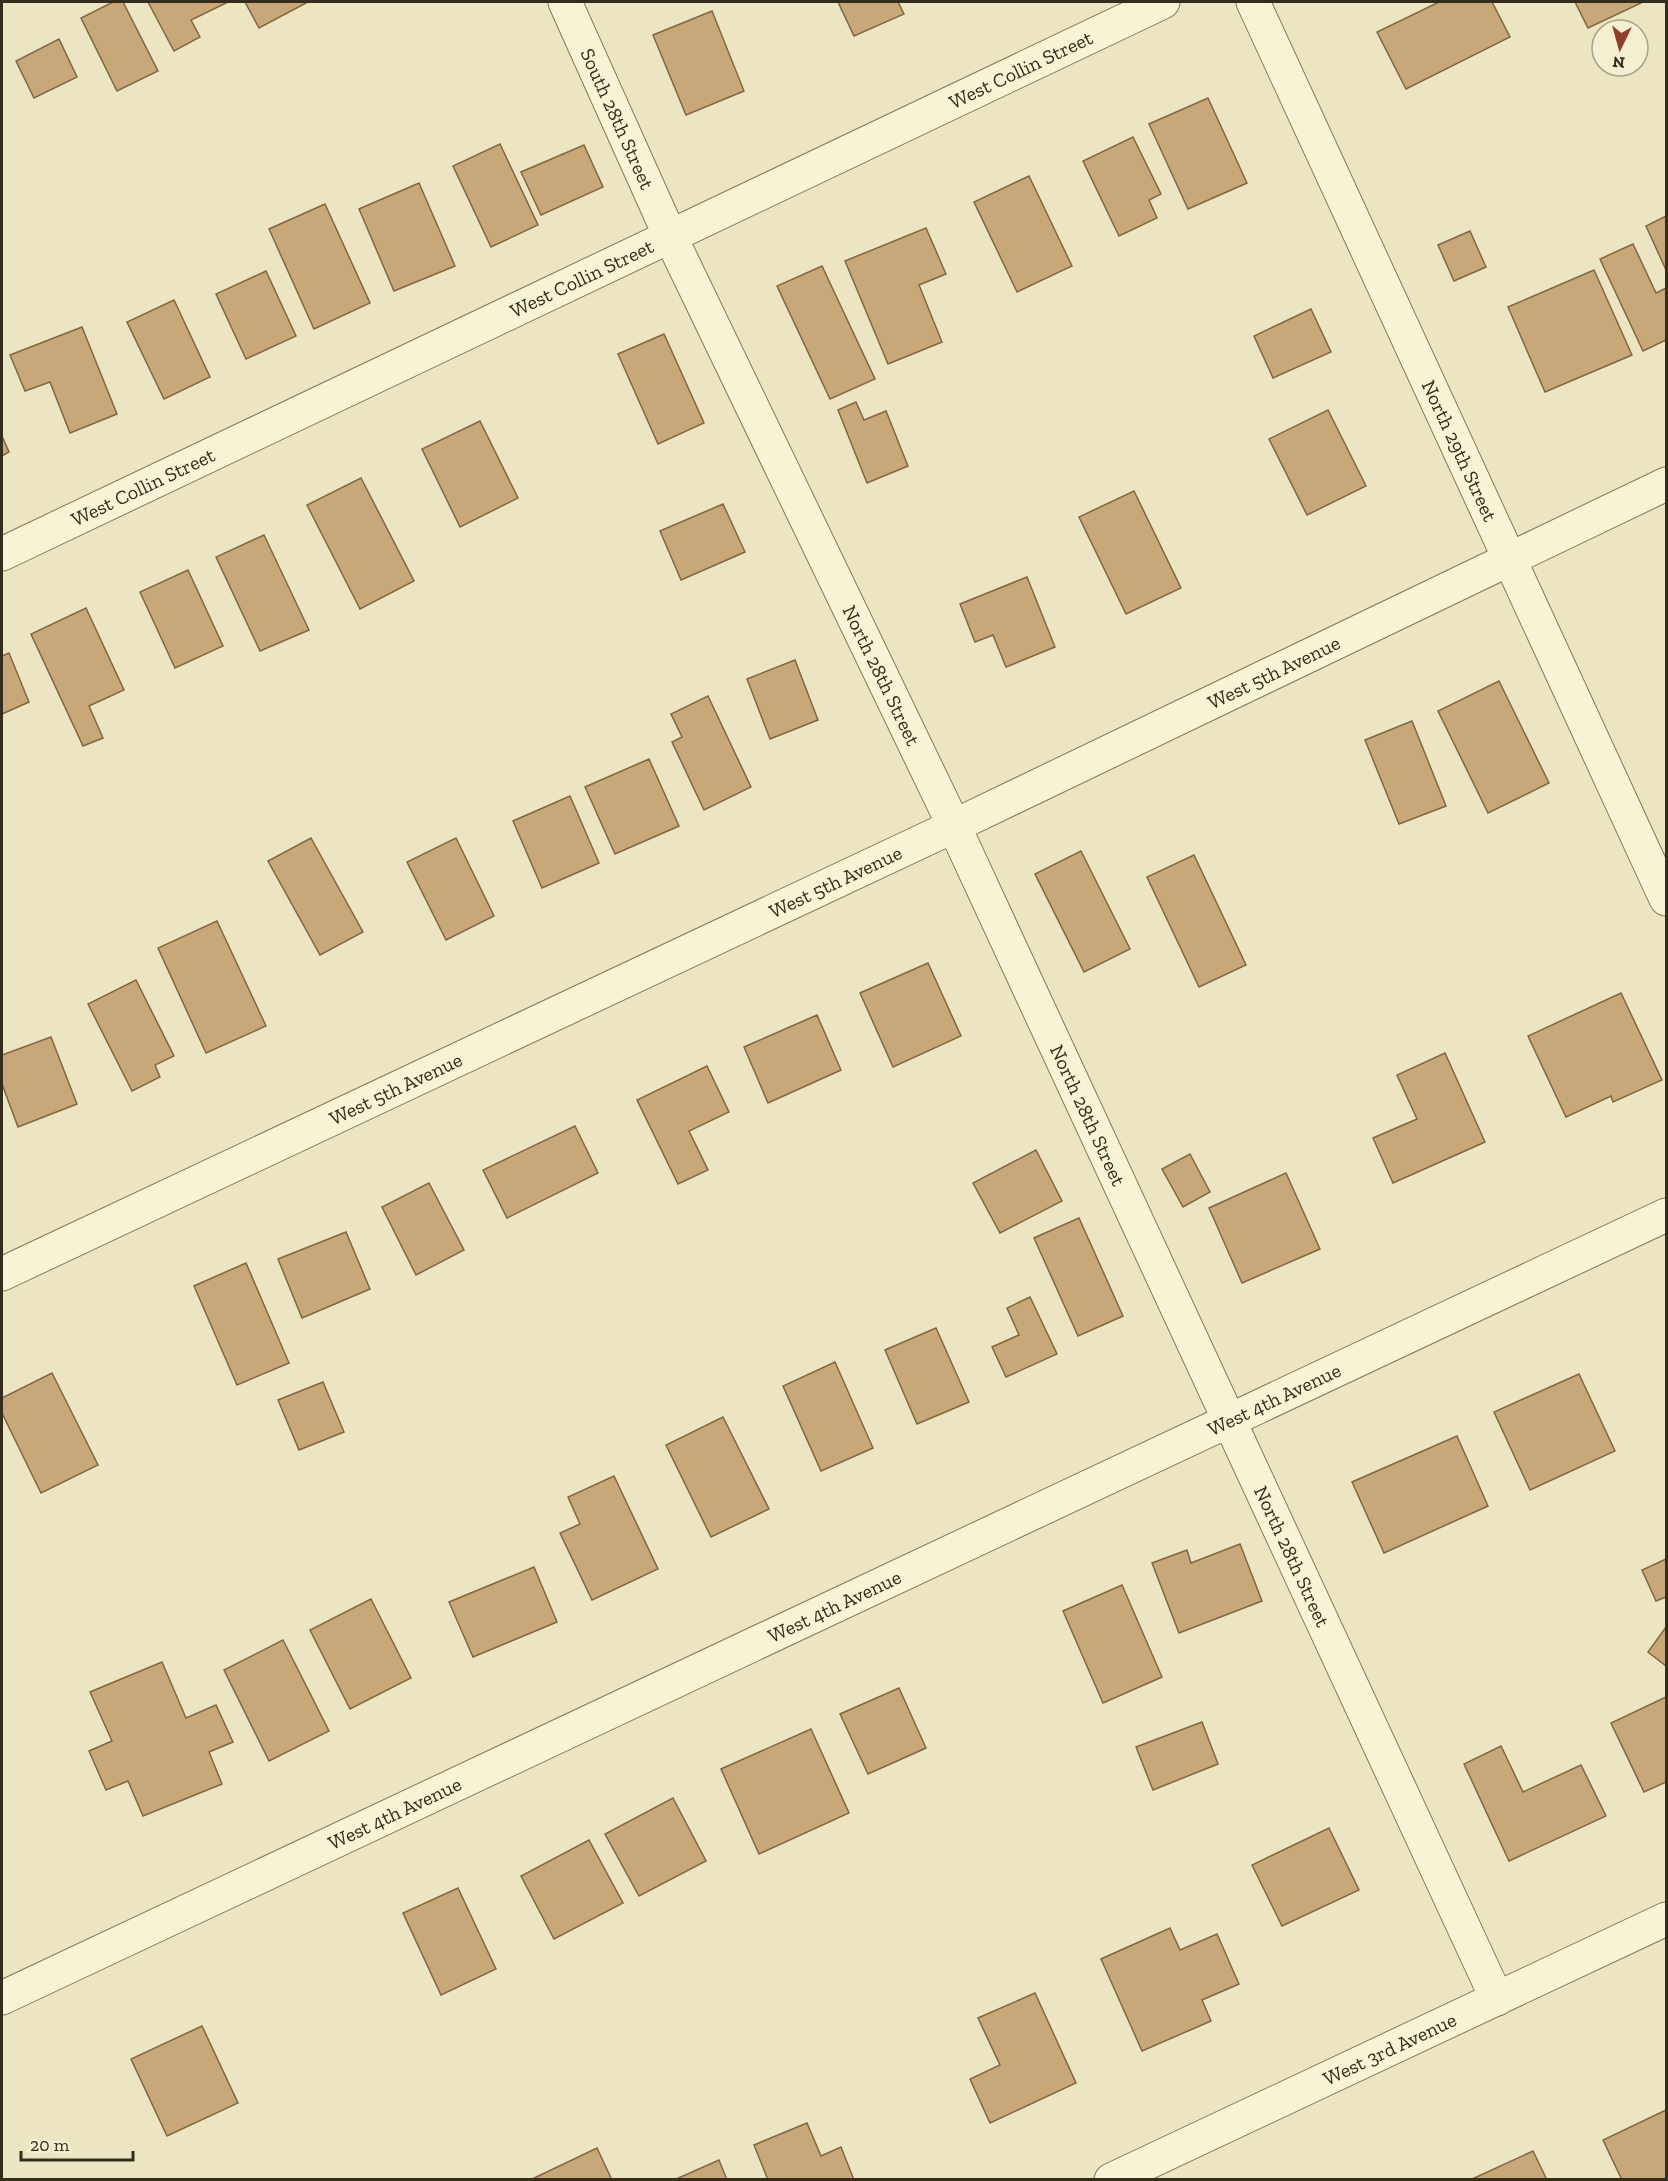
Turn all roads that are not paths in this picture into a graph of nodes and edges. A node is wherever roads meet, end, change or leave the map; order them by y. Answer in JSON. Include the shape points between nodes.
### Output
{"nodes":[{"id":1,"x":565,"y":2,"type":"edge"},
{"id":2,"x":1163,"y":2,"type":"edge"},
{"id":3,"x":1252,"y":2,"type":"edge"},
{"id":4,"x":670,"y":236,"type":"junction"},
{"id":5,"x":1666,"y":484,"type":"edge"},
{"id":6,"x":2,"y":554,"type":"edge"},
{"id":7,"x":1510,"y":559,"type":"junction"},
{"id":8,"x":954,"y":826,"type":"junction"},
{"id":9,"x":1666,"y":899,"type":"edge"},
{"id":10,"x":1666,"y":1215,"type":"edge"},
{"id":11,"x":2,"y":1274,"type":"edge"},
{"id":12,"x":1230,"y":1421,"type":"junction"},
{"id":13,"x":1666,"y":1919,"type":"edge"},
{"id":14,"x":2,"y":1998,"type":"edge"},
{"id":15,"x":1497,"y":1999,"type":"junction"},
{"id":16,"x":1111,"y":2180,"type":"edge"}],
"edges":[{"from":1,"to":4,"type":"street","name":"South 28th Street"},
{"from":2,"to":4,"type":"street","name":"West Collin Street"},
{"from":3,"to":7,"type":"street","name":"North 29th Street"},
{"from":4,"to":6,"type":"street","name":"West Collin Street"},
{"from":4,"to":8,"type":"street","name":"North 28th Street"},
{"from":5,"to":7,"type":"street","name":"West 5th Avenue"},
{"from":7,"to":8,"type":"street","name":"West 5th Avenue"},
{"from":7,"to":9,"type":"street","name":"North 29th Street"},
{"from":8,"to":11,"type":"street","name":"West 5th Avenue"},
{"from":8,"to":12,"type":"street","name":"North 28th Street"},
{"from":10,"to":12,"type":"street","name":"West 4th Avenue"},
{"from":12,"to":14,"type":"street","name":"West 4th Avenue"},
{"from":12,"to":15,"type":"street","name":"North 28th Street"},
{"from":13,"to":15,"type":"street","name":"West 3rd Avenue"},
{"from":15,"to":16,"type":"street","name":"West 3rd Avenue"}]}
